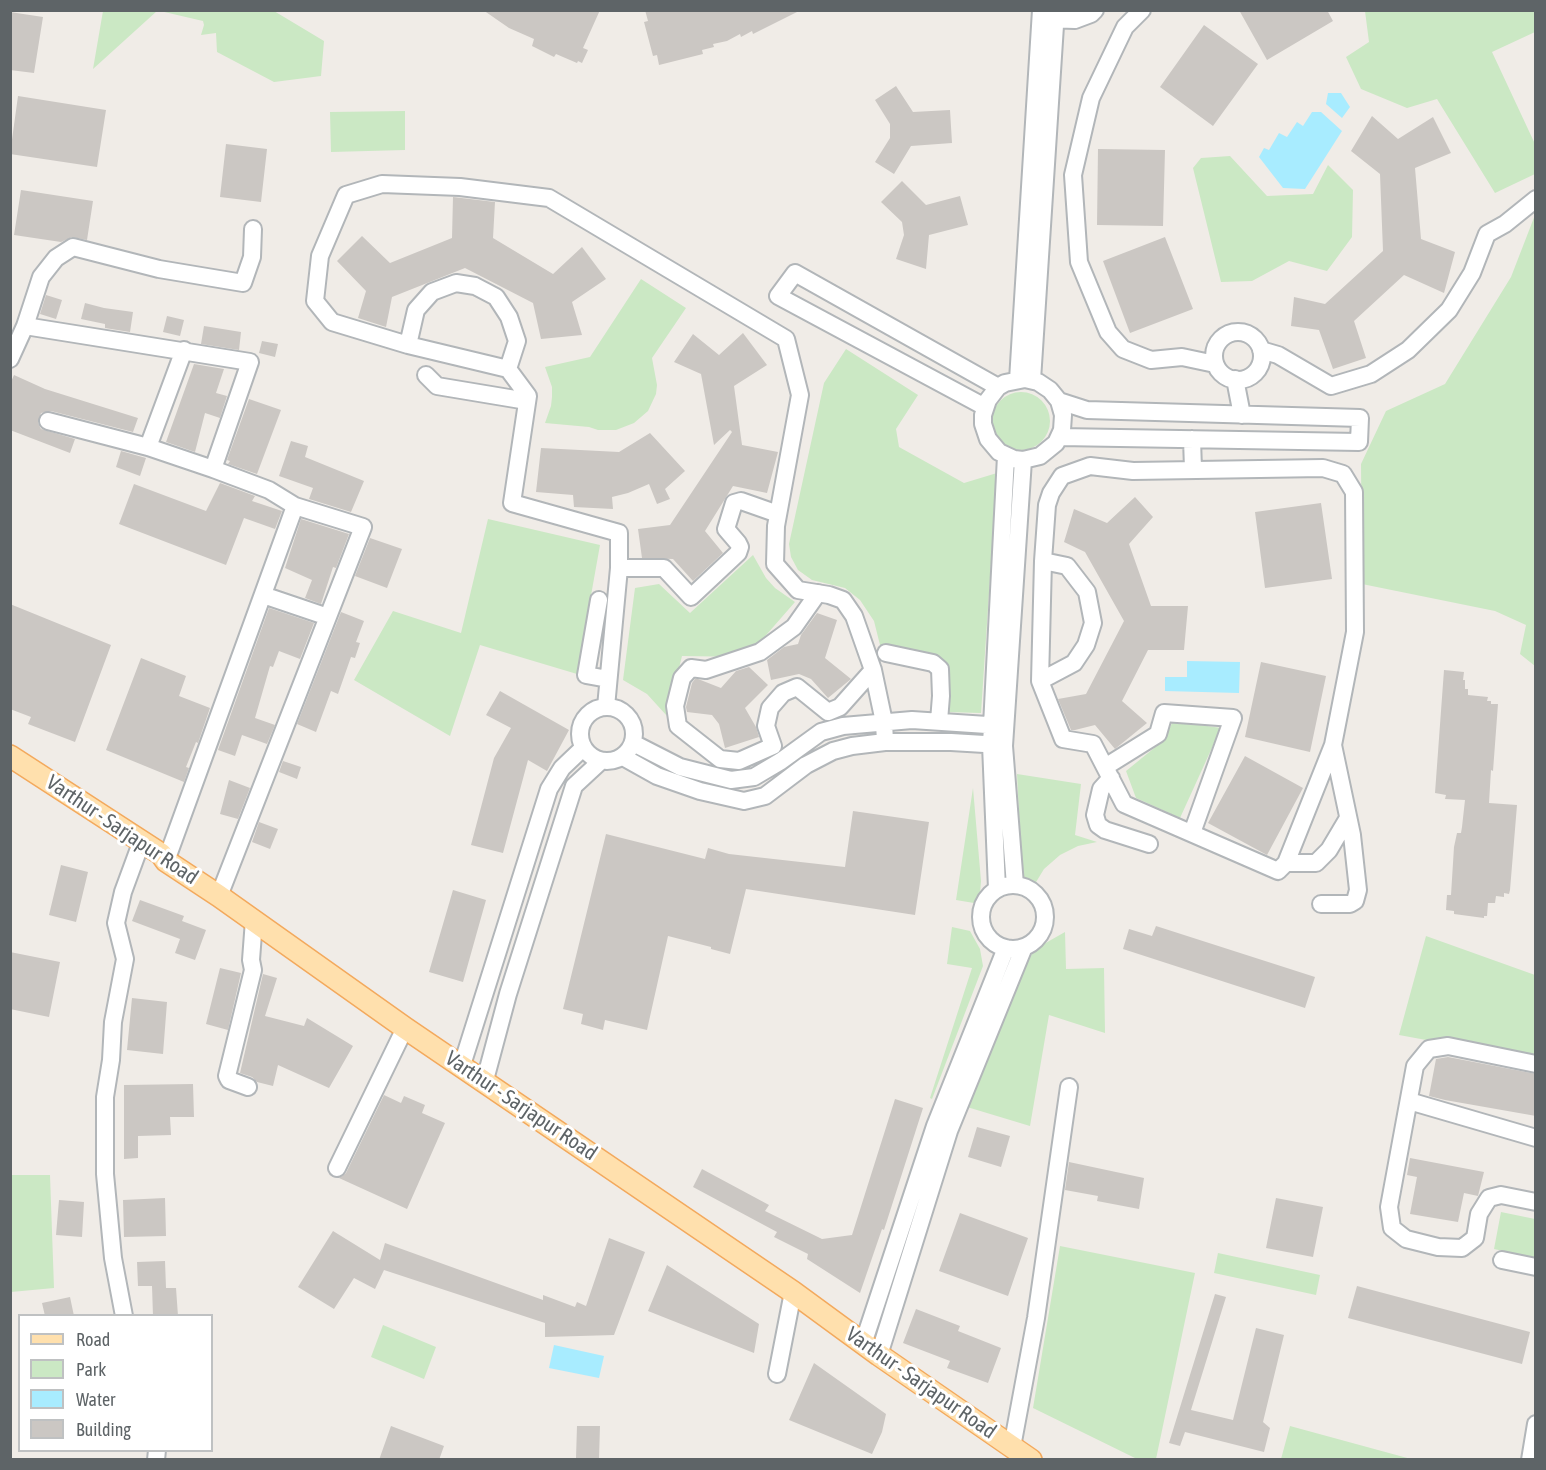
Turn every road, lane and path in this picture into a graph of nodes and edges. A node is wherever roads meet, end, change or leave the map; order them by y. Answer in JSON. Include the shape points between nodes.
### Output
{"nodes":[{"id":1,"x":1095,"y":10,"type":"edge"},
{"id":2,"x":1142,"y":10,"type":"edge"},
{"id":3,"x":1048,"y":15,"type":"edge"},
{"id":4,"x":1536,"y":199,"type":"edge"},
{"id":5,"x":253,"y":229,"type":"dead end"},
{"id":6,"x":25,"y":326,"type":"junction"},
{"id":7,"x":408,"y":345,"type":"junction"},
{"id":8,"x":184,"y":350,"type":"junction"},
{"id":9,"x":1261,"y":350,"type":"junction"},
{"id":10,"x":10,"y":359,"type":"edge"},
{"id":11,"x":1215,"y":364,"type":"junction"},
{"id":12,"x":508,"y":369,"type":"junction"},
{"id":13,"x":426,"y":375,"type":"dead end"},
{"id":14,"x":1235,"y":379,"type":"junction"},
{"id":15,"x":1025,"y":380,"type":"junction"},
{"id":16,"x":999,"y":387,"type":"junction"},
{"id":17,"x":527,"y":401,"type":"junction"},
{"id":18,"x":1059,"y":401,"type":"junction"},
{"id":19,"x":984,"y":407,"type":"junction"},
{"id":20,"x":1242,"y":415,"type":"junction"},
{"id":21,"x":1300,"y":416,"type":"junction"},
{"id":22,"x":48,"y":421,"type":"dead end"},
{"id":23,"x":1060,"y":436,"type":"junction"},
{"id":24,"x":1192,"y":439,"type":"junction"},
{"id":25,"x":1298,"y":441,"type":"junction"},
{"id":26,"x":148,"y":447,"type":"junction"},
{"id":27,"x":1006,"y":456,"type":"junction"},
{"id":28,"x":1023,"y":460,"type":"junction"},
{"id":29,"x":213,"y":469,"type":"junction"},
{"id":30,"x":1193,"y":469,"type":"junction"},
{"id":31,"x":295,"y":506,"type":"junction"},
{"id":32,"x":778,"y":513,"type":"junction"},
{"id":33,"x":1043,"y":561,"type":"junction"},
{"id":34,"x":619,"y":568,"type":"junction"},
{"id":35,"x":818,"y":593,"type":"junction"},
{"id":36,"x":263,"y":595,"type":"junction"},
{"id":37,"x":599,"y":600,"type":"dead end"},
{"id":38,"x":328,"y":617,"type":"junction"},
{"id":39,"x":886,"y":653,"type":"dead end"},
{"id":40,"x":873,"y":670,"type":"junction"},
{"id":41,"x":608,"y":679,"type":"junction"},
{"id":42,"x":1040,"y":681,"type":"junction"},
{"id":43,"x":606,"y":707,"type":"junction"},
{"id":44,"x":939,"y":721,"type":"junction"},
{"id":45,"x":884,"y":722,"type":"junction"},
{"id":46,"x":999,"y":726,"type":"junction"},
{"id":47,"x":885,"y":742,"type":"junction"},
{"id":48,"x":633,"y":743,"type":"junction"},
{"id":49,"x":998,"y":745,"type":"junction"},
{"id":50,"x":1333,"y":745,"type":"junction"},
{"id":51,"x":583,"y":748,"type":"junction"},
{"id":52,"x":10,"y":756,"type":"edge"},
{"id":53,"x":623,"y":757,"type":"junction"},
{"id":54,"x":601,"y":761,"type":"junction"},
{"id":55,"x":1108,"y":772,"type":"junction"},
{"id":56,"x":1348,"y":818,"type":"junction"},
{"id":57,"x":1192,"y":833,"type":"junction"},
{"id":58,"x":141,"y":843,"type":"junction"},
{"id":59,"x":1149,"y":844,"type":"dead end"},
{"id":60,"x":166,"y":861,"type":"junction"},
{"id":61,"x":1286,"y":863,"type":"junction"},
{"id":62,"x":1015,"y":885,"type":"junction"},
{"id":63,"x":997,"y":889,"type":"junction"},
{"id":64,"x":219,"y":896,"type":"junction"},
{"id":65,"x":1321,"y":904,"type":"dead end"},
{"id":66,"x":254,"y":920,"type":"junction"},
{"id":67,"x":1024,"y":947,"type":"junction"},
{"id":68,"x":1006,"y":948,"type":"junction"},
{"id":69,"x":486,"y":986,"type":"junction"},
{"id":70,"x":508,"y":994,"type":"junction"},
{"id":71,"x":405,"y":1028,"type":"junction"},
{"id":72,"x":1536,"y":1064,"type":"edge"},
{"id":73,"x":462,"y":1065,"type":"junction"},
{"id":74,"x":485,"y":1080,"type":"junction"},
{"id":75,"x":248,"y":1087,"type":"dead end"},
{"id":76,"x":1069,"y":1087,"type":"dead end"},
{"id":77,"x":1409,"y":1101,"type":"junction"},
{"id":78,"x":1536,"y":1138,"type":"edge"},
{"id":79,"x":337,"y":1168,"type":"dead end"},
{"id":80,"x":1536,"y":1202,"type":"edge"},
{"id":81,"x":1502,"y":1260,"type":"dead end"},
{"id":82,"x":1536,"y":1267,"type":"edge"},
{"id":83,"x":793,"y":1292,"type":"junction"},
{"id":84,"x":124,"y":1314,"type":"edge"},
{"id":85,"x":871,"y":1349,"type":"junction"},
{"id":86,"x":777,"y":1374,"type":"dead end"},
{"id":87,"x":1536,"y":1424,"type":"edge"},
{"id":88,"x":1012,"y":1447,"type":"junction"},
{"id":89,"x":1031,"y":1460,"type":"edge"},
{"id":90,"x":1530,"y":1460,"type":"edge"}],
"edges":[{"from":1,"to":3,"type":"street","via":[[1075,20]]},
{"from":2,"to":11,"type":"street","via":[[1125,27],[1091,98],[1073,175],[1079,262],[1108,332],[1123,349],[1151,360],[1182,357]]},
{"from":3,"to":15,"type":"street"},
{"from":4,"to":9,"type":"street","via":[[1487,234],[1472,273],[1449,310],[1408,350],[1371,374],[1331,386],[1278,355]]},
{"from":5,"to":6,"type":"street","via":[[252,257],[243,283],[159,269],[73,247],[56,258],[41,277]]},
{"from":6,"to":8,"type":"street"},
{"from":6,"to":10,"type":"street"},
{"from":7,"to":12,"type":"street"},
{"from":7,"to":12,"type":"street","via":[[416,310],[432,292],[456,283],[475,285],[496,297],[509,317],[517,341]]},
{"from":7,"to":32,"type":"street","via":[[332,322],[315,301],[320,256],[346,195],[382,184],[460,187],[549,198],[786,339],[800,396]]},
{"from":8,"to":26,"type":"street"},
{"from":8,"to":29,"type":"street","via":[[250,362]]},
{"from":9,"to":11,"type":"street","via":[[1248,334],[1228,334],[1215,348]]},
{"from":9,"to":14,"type":"street","via":[[1261,363],[1254,374]]},
{"from":11,"to":14,"type":"street","via":[[1220,372]]},
{"from":12,"to":17,"type":"street","via":[[528,396]]},
{"from":13,"to":17,"type":"street","via":[[437,386]]},
{"from":14,"to":20,"type":"street"},
{"from":15,"to":16,"type":"street"},
{"from":15,"to":18,"type":"street","via":[[1050,390]]},
{"from":16,"to":19,"type":"street"},
{"from":16,"to":19,"type":"street","via":[[795,273],[778,296]]},
{"from":17,"to":34,"type":"street","via":[[512,503],[619,532]]},
{"from":18,"to":20,"type":"street","via":[[1087,410]]},
{"from":18,"to":23,"type":"street","via":[[1063,415]]},
{"from":19,"to":27,"type":"street","via":[[983,424],[988,439]]},
{"from":20,"to":21,"type":"street"},
{"from":21,"to":25,"type":"street"},
{"from":21,"to":25,"type":"street","via":[[1360,418],[1359,442]]},
{"from":22,"to":26,"type":"street"},
{"from":23,"to":24,"type":"street"},
{"from":23,"to":28,"type":"street","via":[[1046,453]]},
{"from":24,"to":25,"type":"street"},
{"from":24,"to":30,"type":"street"},
{"from":26,"to":29,"type":"street"},
{"from":27,"to":28,"type":"street"},
{"from":27,"to":46,"type":"street"},
{"from":28,"to":46,"type":"street"},
{"from":29,"to":31,"type":"street","via":[[269,490]]},
{"from":30,"to":33,"type":"street","via":[[1133,471],[1090,466],[1062,476],[1047,505]]},
{"from":30,"to":50,"type":"street","via":[[1323,468],[1343,474],[1354,492],[1355,632]]},
{"from":31,"to":36,"type":"street"},
{"from":31,"to":38,"type":"street","via":[[363,527]]},
{"from":32,"to":34,"type":"street","via":[[741,501],[734,503],[726,529],[738,543],[738,553],[691,597],[664,568]]},
{"from":32,"to":35,"type":"street","via":[[775,564],[798,590]]},
{"from":33,"to":42,"type":"street"},
{"from":33,"to":42,"type":"street","via":[[1067,566],[1087,592],[1093,623],[1086,645],[1074,663]]},
{"from":34,"to":41,"type":"street"},
{"from":35,"to":40,"type":"street","via":[[843,600],[849,608]]},
{"from":35,"to":40,"type":"street","via":[[794,627],[760,652],[706,670],[691,668],[682,678],[675,706],[678,726],[720,759],[739,761],[773,746],[766,726],[770,708],[783,693],[797,687],[828,712],[840,707]]},
{"from":36,"to":38,"type":"street"},
{"from":36,"to":60,"type":"street"},
{"from":37,"to":41,"type":"street","via":[[586,675]]},
{"from":38,"to":64,"type":"street"},
{"from":39,"to":44,"type":"street","via":[[933,663],[940,669]]},
{"from":40,"to":45,"type":"street"},
{"from":41,"to":43,"type":"street"},
{"from":42,"to":55,"type":"street","via":[[1063,739],[1093,744]]},
{"from":43,"to":48,"type":"street","via":[[626,715],[634,728]]},
{"from":43,"to":51,"type":"street","via":[[591,712],[581,724],[579,738]]},
{"from":44,"to":45,"type":"street"},
{"from":44,"to":46,"type":"street"},
{"from":45,"to":47,"type":"street"},
{"from":45,"to":48,"type":"street","via":[[820,732],[754,777],[730,780],[680,767]]},
{"from":46,"to":49,"type":"street"},
{"from":47,"to":49,"type":"street"},
{"from":47,"to":53,"type":"street","via":[[833,751],[806,765],[765,796],[744,801],[657,776]]},
{"from":48,"to":53,"type":"street"},
{"from":49,"to":62,"type":"street"},
{"from":49,"to":63,"type":"street"},
{"from":50,"to":56,"type":"street"},
{"from":50,"to":61,"type":"street"},
{"from":51,"to":54,"type":"street"},
{"from":51,"to":69,"type":"street","via":[[562,768],[549,789]]},
{"from":52,"to":58,"type":"main road","name":"Varthur - Sarjapur Road"},
{"from":53,"to":54,"type":"street"},
{"from":54,"to":70,"type":"street","via":[[574,786]]},
{"from":55,"to":57,"type":"street","via":[[1124,804]]},
{"from":55,"to":57,"type":"street","via":[[1158,734],[1164,713],[1233,718]]},
{"from":55,"to":59,"type":"street","via":[[1095,815],[1098,825]]},
{"from":56,"to":61,"type":"street","via":[[1329,850],[1316,863]]},
{"from":56,"to":65,"type":"street","via":[[1358,890],[1355,901]]},
{"from":57,"to":61,"type":"street","via":[[1278,871]]},
{"from":58,"to":60,"type":"main road","name":"Varthur - Sarjapur Road"},
{"from":58,"to":84,"type":"street","via":[[116,923],[125,959],[105,1097],[105,1174],[112,1258]]},
{"from":60,"to":64,"type":"main road","name":"Varthur - Sarjapur Road"},
{"from":62,"to":63,"type":"street"},
{"from":62,"to":67,"type":"street","via":[[1033,892],[1044,909],[1040,934]]},
{"from":63,"to":68,"type":"street","via":[[984,903],[981,920],[988,937]]},
{"from":64,"to":66,"type":"main road","name":"Varthur - Sarjapur Road"},
{"from":66,"to":71,"type":"main road","name":"Varthur - Sarjapur Road"},
{"from":66,"to":75,"type":"street","via":[[253,970],[227,1076]]},
{"from":67,"to":68,"type":"street"},
{"from":67,"to":85,"type":"street","via":[[949,1131]]},
{"from":68,"to":85,"type":"street","via":[[935,1126]]},
{"from":69,"to":70,"type":"street"},
{"from":69,"to":73,"type":"street"},
{"from":70,"to":74,"type":"street"},
{"from":71,"to":73,"type":"main road","name":"Varthur - Sarjapur Road"},
{"from":71,"to":79,"type":"street"},
{"from":72,"to":77,"type":"street","via":[[1448,1046],[1429,1049],[1415,1066]]},
{"from":73,"to":74,"type":"main road","name":"Varthur - Sarjapur Road"},
{"from":74,"to":83,"type":"main road","name":"Varthur - Sarjapur Road"},
{"from":76,"to":88,"type":"street","via":[[1036,1318]]},
{"from":77,"to":78,"type":"street"},
{"from":77,"to":80,"type":"street","via":[[1389,1207],[1392,1228],[1406,1239],[1462,1248],[1475,1238],[1479,1214],[1489,1198],[1500,1195]]},
{"from":81,"to":82,"type":"street"},
{"from":83,"to":85,"type":"main road","name":"Varthur - Sarjapur Road"},
{"from":83,"to":86,"type":"street"},
{"from":85,"to":88,"type":"main road","name":"Varthur - Sarjapur Road"},
{"from":87,"to":90,"type":"street"},
{"from":88,"to":89,"type":"main road","name":"Varthur - Sarjapur Road"}]}
